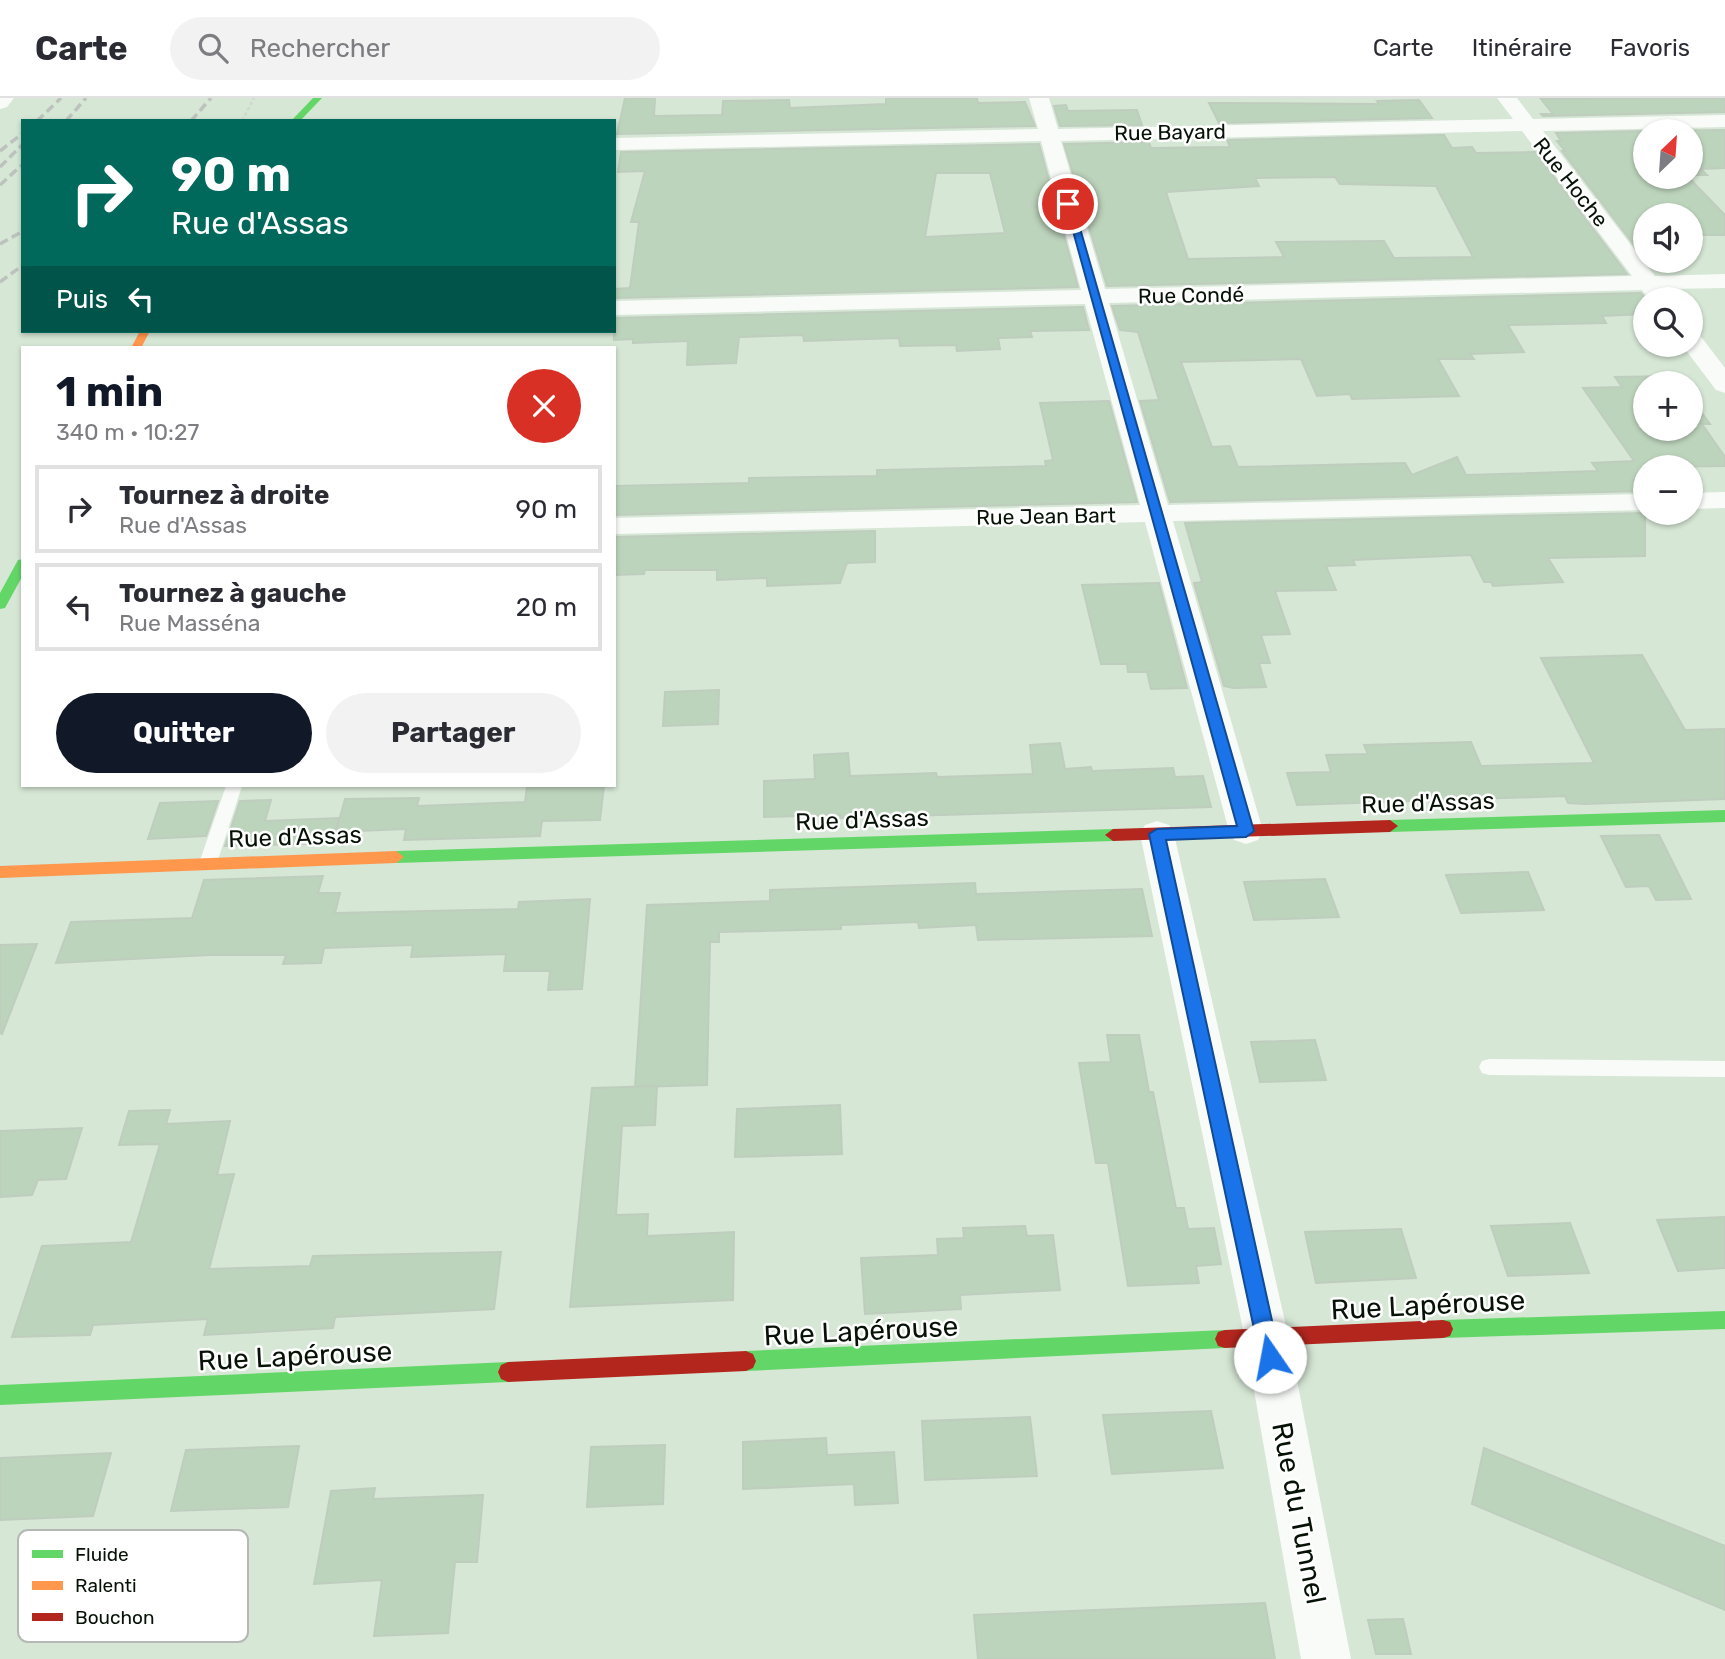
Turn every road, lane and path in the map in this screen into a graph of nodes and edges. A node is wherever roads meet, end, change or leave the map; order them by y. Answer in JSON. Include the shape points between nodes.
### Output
{"nodes":[{"id":1,"x":4,"y":98,"type":"edge"},
{"id":2,"x":254,"y":98,"type":"edge"},
{"id":3,"x":319,"y":98,"type":"edge"},
{"id":4,"x":1039,"y":98,"type":"edge"},
{"id":5,"x":1507,"y":98,"type":"edge"},
{"id":6,"x":0,"y":103,"type":"edge"},
{"id":7,"x":243,"y":119,"type":"edge"},
{"id":8,"x":297,"y":119,"type":"edge"},
{"id":9,"x":306,"y":119,"type":"edge"},
{"id":10,"x":1725,"y":121,"type":"edge"},
{"id":11,"x":1527,"y":125,"type":"junction"},
{"id":12,"x":1049,"y":135,"type":"junction"},
{"id":13,"x":616,"y":144,"type":"edge"},
{"id":14,"x":1725,"y":281,"type":"edge"},
{"id":15,"x":1652,"y":287,"type":"edge"},
{"id":16,"x":1683,"y":287,"type":"edge"},
{"id":17,"x":1633,"y":291,"type":"edge"},
{"id":18,"x":1094,"y":297,"type":"junction"},
{"id":19,"x":616,"y":308,"type":"edge"},
{"id":20,"x":1703,"y":356,"type":"edge"},
{"id":21,"x":1725,"y":385,"type":"edge"},
{"id":22,"x":1725,"y":500,"type":"edge"},
{"id":23,"x":1703,"y":501,"type":"edge"},
{"id":24,"x":1633,"y":502,"type":"edge"},
{"id":25,"x":1158,"y":513,"type":"junction"},
{"id":26,"x":616,"y":526,"type":"edge"},
{"id":27,"x":21,"y":567,"type":"edge"},
{"id":28,"x":0,"y":606,"type":"edge"},
{"id":29,"x":234,"y":787,"type":"edge"},
{"id":30,"x":1725,"y":816,"type":"edge"},
{"id":31,"x":1246,"y":831,"type":"junction"},
{"id":32,"x":1157,"y":834,"type":"junction"},
{"id":33,"x":208,"y":863,"type":"junction"},
{"id":34,"x":0,"y":872,"type":"edge"},
{"id":35,"x":1489,"y":1068,"type":"dead end"},
{"id":36,"x":1725,"y":1069,"type":"edge"},
{"id":37,"x":1725,"y":1320,"type":"edge"},
{"id":38,"x":1267,"y":1339,"type":"junction"},
{"id":39,"x":0,"y":1395,"type":"edge"},
{"id":40,"x":1326,"y":1659,"type":"edge"}],
"edges":[{"from":1,"to":6,"type":"street"},
{"from":2,"to":7,"type":"path"},
{"from":3,"to":8,"type":"street"},
{"from":3,"to":9,"type":"street"},
{"from":4,"to":12,"type":"street"},
{"from":5,"to":11,"type":"street","name":"Rue Hoche"},
{"from":10,"to":11,"type":"street","name":"Rue Bayard"},
{"from":11,"to":12,"type":"street","name":"Rue Bayard"},
{"from":11,"to":15,"type":"street","name":"Rue Hoche"},
{"from":12,"to":13,"type":"street","name":"Rue Bayard"},
{"from":12,"to":18,"type":"street"},
{"from":14,"to":16,"type":"street","name":"Rue Condé"},
{"from":17,"to":18,"type":"street","name":"Rue Condé"},
{"from":18,"to":19,"type":"street","name":"Rue Condé"},
{"from":18,"to":25,"type":"street"},
{"from":20,"to":21,"type":"street"},
{"from":22,"to":23,"type":"street"},
{"from":24,"to":25,"type":"street","name":"Rue Jean Bart"},
{"from":25,"to":26,"type":"street","name":"Rue Jean Bart"},
{"from":25,"to":31,"type":"street"},
{"from":27,"to":28,"type":"street"},
{"from":29,"to":33,"type":"lane"},
{"from":30,"to":31,"type":"street","name":"Rue d'Assas"},
{"from":31,"to":32,"type":"street","name":"Rue d'Assas"},
{"from":32,"to":33,"type":"street","name":"Rue d'Assas"},
{"from":32,"to":38,"type":"street","name":"Rue du Tunnel"},
{"from":33,"to":34,"type":"street","name":"Rue d'Assas"},
{"from":35,"to":36,"type":"lane"},
{"from":37,"to":38,"type":"street","name":"Rue Lapérouse"},
{"from":38,"to":39,"type":"street","name":"Rue Lapérouse"},
{"from":38,"to":40,"type":"street","name":"Rue du Tunnel"}]}
